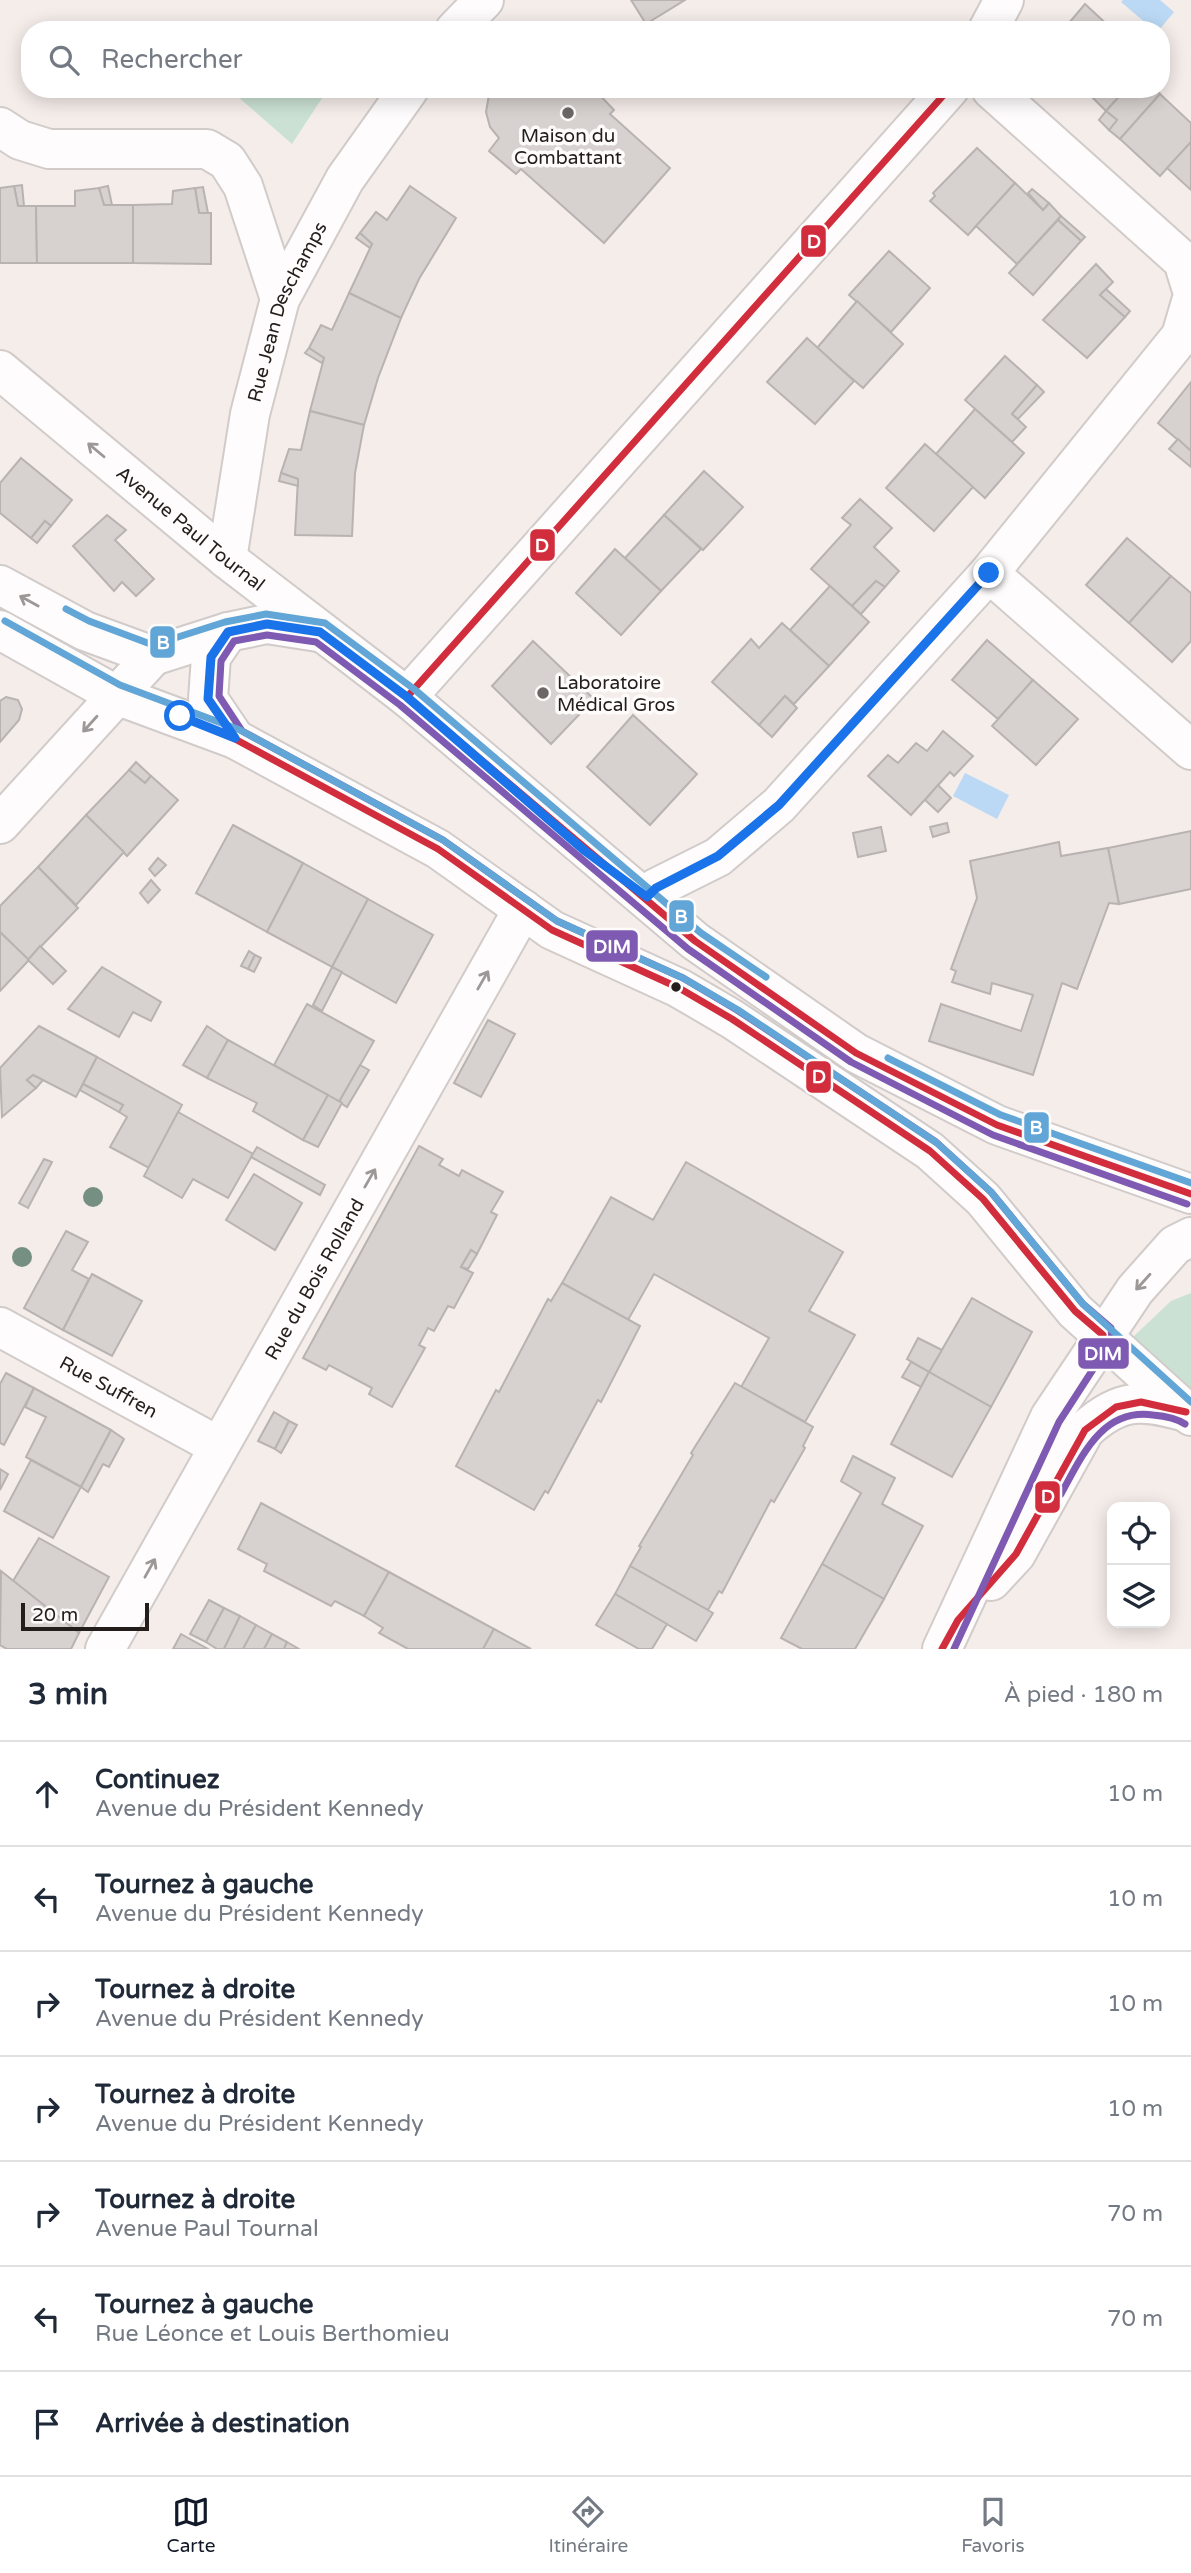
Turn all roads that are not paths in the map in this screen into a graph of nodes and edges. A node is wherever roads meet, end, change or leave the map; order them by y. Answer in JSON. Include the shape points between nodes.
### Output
{"nodes":[{"id":1,"x":484,"y":0,"type":"edge"},
{"id":2,"x":1004,"y":0,"type":"edge"},
{"id":3,"x":464,"y":21,"type":"edge"},
{"id":4,"x":993,"y":21,"type":"edge"},
{"id":5,"x":403,"y":98,"type":"edge"},
{"id":6,"x":941,"y":98,"type":"edge"},
{"id":7,"x":1001,"y":98,"type":"edge"},
{"id":8,"x":0,"y":127,"type":"edge"},
{"id":9,"x":1191,"y":287,"type":"edge"},
{"id":10,"x":281,"y":299,"type":"junction"},
{"id":11,"x":1191,"y":302,"type":"edge"},
{"id":12,"x":0,"y":370,"type":"edge"},
{"id":13,"x":227,"y":559,"type":"junction"},
{"id":14,"x":989,"y":573,"type":"junction"},
{"id":15,"x":0,"y":585,"type":"edge"},
{"id":16,"x":0,"y":630,"type":"edge"},
{"id":17,"x":228,"y":632,"type":"junction"},
{"id":18,"x":320,"y":632,"type":"junction"},
{"id":19,"x":153,"y":656,"type":"junction"},
{"id":20,"x":116,"y":695,"type":"junction"},
{"id":21,"x":407,"y":697,"type":"junction"},
{"id":22,"x":235,"y":738,"type":"junction"},
{"id":23,"x":1191,"y":750,"type":"edge"},
{"id":24,"x":0,"y":824,"type":"edge"},
{"id":25,"x":647,"y":897,"type":"junction"},
{"id":26,"x":523,"y":909,"type":"junction"},
{"id":27,"x":1191,"y":1194,"type":"edge"},
{"id":28,"x":1191,"y":1237,"type":"edge"},
{"id":29,"x":0,"y":1327,"type":"edge"},
{"id":30,"x":1100,"y":1340,"type":"junction"},
{"id":31,"x":1189,"y":1414,"type":"edge"},
{"id":32,"x":218,"y":1446,"type":"junction"},
{"id":33,"x":950,"y":1634,"type":"edge"},
{"id":34,"x":105,"y":1649,"type":"edge"}],
"edges":[{"from":1,"to":3,"type":"street"},
{"from":2,"to":4,"type":"street"},
{"from":5,"to":10,"type":"street","name":"Rue Jean Deschamps","via":[[345,178]]},
{"from":6,"to":21,"type":"street"},
{"from":7,"to":9,"type":"street","via":[[1183,261]]},
{"from":8,"to":10,"type":"street","via":[[20,140],[49,149],[207,149],[227,161],[243,186]]},
{"from":10,"to":13,"type":"street","name":"Rue Jean Deschamps","via":[[250,415]]},
{"from":11,"to":14,"type":"street","via":[[1181,336]]},
{"from":13,"to":12,"type":"street","name":"Avenue Paul Tournal","one_way":true},
{"from":13,"to":18,"type":"street","name":"Avenue Paul Tournal"},
{"from":14,"to":23,"type":"street"},
{"from":14,"to":25,"type":"street","via":[[779,805],[718,856]]},
{"from":19,"to":15,"type":"street","one_way":true,"via":[[85,631]]},
{"from":16,"to":20,"type":"street"},
{"from":17,"to":18,"type":"street","via":[[267,624]]},
{"from":17,"to":19,"type":"street"},
{"from":17,"to":22,"type":"street","via":[[211,657],[208,699]]},
{"from":18,"to":21,"type":"street","name":"Avenue Paul Tournal"},
{"from":19,"to":20,"type":"street"},
{"from":20,"to":22,"type":"street"},
{"from":20,"to":24,"type":"street","one_way":true},
{"from":21,"to":25,"type":"street","name":"Avenue Paul Tournal","via":[[585,851]]},
{"from":22,"to":26,"type":"street","via":[[438,849]]},
{"from":25,"to":27,"type":"street","name":"Avenue Paul Tournal","via":[[695,941],[856,1053],[997,1125]]},
{"from":26,"to":30,"type":"street","via":[[552,930],[679,988],[732,1019],[930,1151],[989,1206]]},
{"from":32,"to":26,"type":"street","name":"Rue du Bois Rolland","one_way":true},
{"from":28,"to":30,"type":"street","one_way":true,"via":[[1175,1245],[1143,1281]]},
{"from":29,"to":32,"type":"street","name":"Rue Suffren"},
{"from":30,"to":31,"type":"street"},
{"from":30,"to":33,"type":"street","via":[[1050,1417]]},
{"from":31,"to":33,"type":"street","via":[[1141,1402],[1101,1415],[1085,1430],[1016,1554]]},
{"from":34,"to":32,"type":"street","name":"Rue du Bois Rolland","one_way":true}]}
